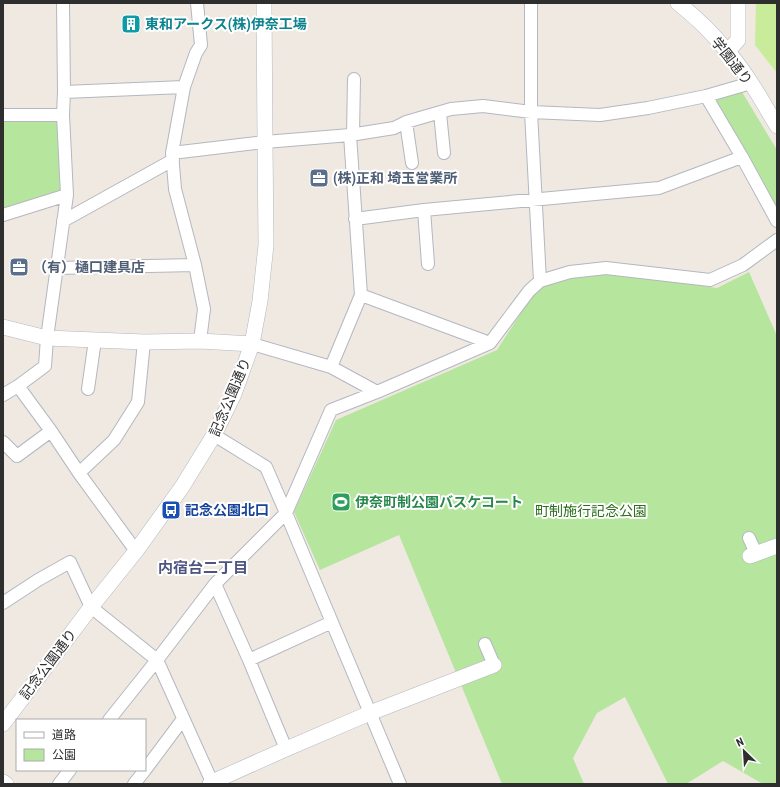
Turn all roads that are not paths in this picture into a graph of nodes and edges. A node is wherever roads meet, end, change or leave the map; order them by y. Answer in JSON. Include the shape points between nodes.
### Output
{"nodes":[{"id":1,"x":63,"y":3,"type":"edge"},
{"id":2,"x":197,"y":3,"type":"edge"},
{"id":3,"x":264,"y":3,"type":"edge"},
{"id":4,"x":531,"y":3,"type":"edge"},
{"id":5,"x":678,"y":3,"type":"edge"},
{"id":6,"x":738,"y":3,"type":"edge"},
{"id":7,"x":728,"y":51,"type":"junction"},
{"id":8,"x":354,"y":79,"type":"dead end"},
{"id":9,"x":751,"y":83,"type":"junction"},
{"id":10,"x":184,"y":87,"type":"junction"},
{"id":11,"x":64,"y":92,"type":"junction"},
{"id":12,"x":706,"y":96,"type":"junction"},
{"id":13,"x":531,"y":112,"type":"junction"},
{"id":14,"x":440,"y":113,"type":"junction"},
{"id":15,"x":3,"y":115,"type":"edge"},
{"id":16,"x":63,"y":115,"type":"junction"},
{"id":17,"x":406,"y":122,"type":"junction"},
{"id":18,"x":777,"y":126,"type":"edge"},
{"id":19,"x":351,"y":135,"type":"junction"},
{"id":20,"x":265,"y":142,"type":"junction"},
{"id":21,"x":444,"y":153,"type":"dead end"},
{"id":22,"x":172,"y":157,"type":"junction"},
{"id":23,"x":742,"y":157,"type":"junction"},
{"id":24,"x":412,"y":163,"type":"dead end"},
{"id":25,"x":67,"y":195,"type":"junction"},
{"id":26,"x":535,"y":199,"type":"junction"},
{"id":27,"x":424,"y":210,"type":"junction"},
{"id":28,"x":3,"y":215,"type":"edge"},
{"id":29,"x":355,"y":219,"type":"junction"},
{"id":30,"x":63,"y":221,"type":"junction"},
{"id":31,"x":777,"y":221,"type":"edge"},
{"id":32,"x":777,"y":240,"type":"edge"},
{"id":33,"x":428,"y":264,"type":"dead end"},
{"id":34,"x":194,"y":266,"type":"junction"},
{"id":35,"x":57,"y":268,"type":"junction"},
{"id":36,"x":540,"y":282,"type":"junction"},
{"id":37,"x":361,"y":295,"type":"junction"},
{"id":38,"x":3,"y":327,"type":"edge"},
{"id":39,"x":47,"y":338,"type":"junction"},
{"id":40,"x":95,"y":340,"type":"junction"},
{"id":41,"x":200,"y":341,"type":"junction"},
{"id":42,"x":144,"y":342,"type":"junction"},
{"id":43,"x":490,"y":343,"type":"junction"},
{"id":44,"x":252,"y":344,"type":"junction"},
{"id":45,"x":331,"y":367,"type":"junction"},
{"id":46,"x":18,"y":386,"type":"junction"},
{"id":47,"x":88,"y":389,"type":"dead end"},
{"id":48,"x":377,"y":392,"type":"junction"},
{"id":49,"x":3,"y":395,"type":"edge"},
{"id":50,"x":51,"y":431,"type":"junction"},
{"id":51,"x":214,"y":435,"type":"junction"},
{"id":52,"x":3,"y":442,"type":"edge"},
{"id":53,"x":79,"y":473,"type":"junction"},
{"id":54,"x":286,"y":513,"type":"junction"},
{"id":55,"x":749,"y":538,"type":"dead end"},
{"id":56,"x":777,"y":546,"type":"edge"},
{"id":57,"x":136,"y":551,"type":"junction"},
{"id":58,"x":753,"y":555,"type":"joint"},
{"id":59,"x":215,"y":584,"type":"junction"},
{"id":60,"x":3,"y":603,"type":"edge"},
{"id":61,"x":91,"y":607,"type":"junction"},
{"id":62,"x":332,"y":622,"type":"junction"},
{"id":63,"x":485,"y":644,"type":"dead end"},
{"id":64,"x":157,"y":660,"type":"junction"},
{"id":65,"x":248,"y":660,"type":"junction"},
{"id":66,"x":494,"y":665,"type":"joint"},
{"id":67,"x":370,"y":713,"type":"junction"},
{"id":68,"x":110,"y":719,"type":"edge"},
{"id":69,"x":183,"y":719,"type":"junction"},
{"id":70,"x":3,"y":724,"type":"edge"},
{"id":71,"x":286,"y":749,"type":"junction"},
{"id":72,"x":146,"y":769,"type":"edge"},
{"id":73,"x":69,"y":771,"type":"edge"},
{"id":74,"x":144,"y":771,"type":"edge"},
{"id":75,"x":3,"y":782,"type":"edge"},
{"id":76,"x":211,"y":783,"type":"edge"},
{"id":77,"x":6,"y":784,"type":"edge"},
{"id":78,"x":59,"y":784,"type":"edge"},
{"id":79,"x":134,"y":784,"type":"edge"},
{"id":80,"x":400,"y":784,"type":"edge"}],
"edges":[{"from":1,"to":11,"type":"street"},
{"from":2,"to":10,"type":"street","via":[[201,45]]},
{"from":3,"to":20,"type":"street","name":"記念公園通り"},
{"from":4,"to":13,"type":"street"},
{"from":5,"to":7,"type":"street","name":"学園通り"},
{"from":6,"to":7,"type":"street","via":[[738,40]]},
{"from":7,"to":9,"type":"street","name":"学園通り"},
{"from":8,"to":19,"type":"street"},
{"from":9,"to":12,"type":"street"},
{"from":9,"to":18,"type":"street","name":"学園通り"},
{"from":10,"to":11,"type":"street"},
{"from":10,"to":22,"type":"street"},
{"from":11,"to":16,"type":"street"},
{"from":12,"to":13,"type":"street","via":[[600,115]]},
{"from":12,"to":23,"type":"street"},
{"from":13,"to":14,"type":"street","via":[[483,106],[450,109]]},
{"from":13,"to":26,"type":"street"},
{"from":14,"to":17,"type":"street"},
{"from":14,"to":21,"type":"street"},
{"from":15,"to":16,"type":"street"},
{"from":16,"to":25,"type":"street"},
{"from":17,"to":19,"type":"street","via":[[394,128]]},
{"from":17,"to":24,"type":"street"},
{"from":19,"to":20,"type":"street"},
{"from":19,"to":29,"type":"street"},
{"from":20,"to":22,"type":"street"},
{"from":20,"to":44,"type":"street","name":"記念公園通り","via":[[266,245]]},
{"from":22,"to":30,"type":"street"},
{"from":22,"to":34,"type":"street","via":[[175,189]]},
{"from":23,"to":26,"type":"street","via":[[659,188]]},
{"from":23,"to":31,"type":"street"},
{"from":25,"to":28,"type":"street"},
{"from":25,"to":30,"type":"street"},
{"from":26,"to":27,"type":"street"},
{"from":26,"to":36,"type":"street"},
{"from":27,"to":29,"type":"street"},
{"from":27,"to":33,"type":"street"},
{"from":29,"to":37,"type":"street"},
{"from":30,"to":35,"type":"street"},
{"from":32,"to":36,"type":"street","via":[[743,265],[710,280],[606,268],[570,272]]},
{"from":34,"to":35,"type":"street"},
{"from":34,"to":41,"type":"street","via":[[204,309]]},
{"from":35,"to":39,"type":"street"},
{"from":36,"to":43,"type":"street","via":[[529,291]]},
{"from":37,"to":43,"type":"street"},
{"from":37,"to":45,"type":"street"},
{"from":38,"to":39,"type":"street"},
{"from":39,"to":40,"type":"street"},
{"from":39,"to":46,"type":"street","via":[[45,366]]},
{"from":40,"to":42,"type":"street"},
{"from":40,"to":47,"type":"street"},
{"from":41,"to":42,"type":"street"},
{"from":41,"to":44,"type":"street"},
{"from":42,"to":53,"type":"street","via":[[138,402],[114,440]]},
{"from":43,"to":48,"type":"street"},
{"from":44,"to":45,"type":"street"},
{"from":44,"to":51,"type":"street","name":"記念公園通り","via":[[234,394]]},
{"from":45,"to":48,"type":"street"},
{"from":46,"to":49,"type":"street"},
{"from":46,"to":50,"type":"street"},
{"from":48,"to":54,"type":"street","via":[[331,410]]},
{"from":50,"to":52,"type":"street","via":[[17,456]]},
{"from":50,"to":53,"type":"street"},
{"from":51,"to":54,"type":"street","via":[[266,467]]},
{"from":51,"to":57,"type":"street","name":"記念公園通り","via":[[182,487]]},
{"from":53,"to":57,"type":"street"},
{"from":54,"to":59,"type":"street"},
{"from":54,"to":62,"type":"street"},
{"from":55,"to":58,"type":"street"},
{"from":56,"to":58,"type":"street"},
{"from":57,"to":61,"type":"street","name":"記念公園通り"},
{"from":59,"to":64,"type":"street"},
{"from":59,"to":65,"type":"street"},
{"from":60,"to":61,"type":"street","via":[[70,562]]},
{"from":61,"to":64,"type":"street"},
{"from":61,"to":70,"type":"street","name":"記念公園通り"},
{"from":62,"to":65,"type":"street"},
{"from":62,"to":67,"type":"street"},
{"from":63,"to":66,"type":"street"},
{"from":64,"to":68,"type":"street"},
{"from":64,"to":69,"type":"street"},
{"from":65,"to":71,"type":"street"},
{"from":66,"to":67,"type":"street"},
{"from":67,"to":71,"type":"street"},
{"from":67,"to":80,"type":"street"},
{"from":69,"to":72,"type":"street"},
{"from":69,"to":76,"type":"street"},
{"from":71,"to":76,"type":"street"},
{"from":73,"to":78,"type":"street"},
{"from":74,"to":79,"type":"street"},
{"from":75,"to":77,"type":"street"}]}
